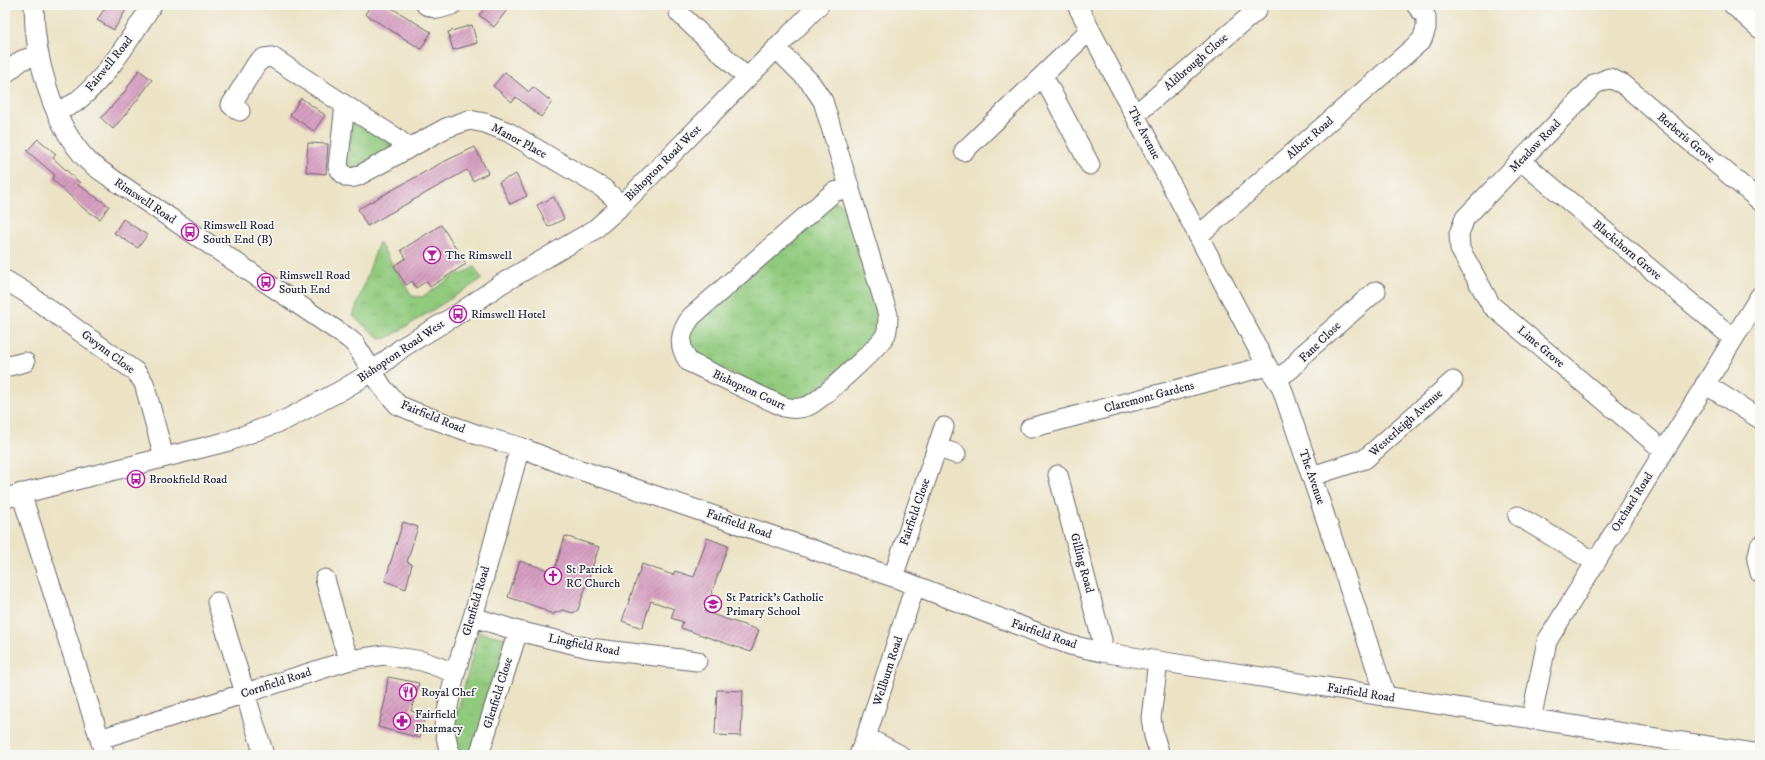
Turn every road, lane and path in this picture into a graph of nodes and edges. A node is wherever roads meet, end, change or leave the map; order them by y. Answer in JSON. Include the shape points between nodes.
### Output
{"nodes":[{"id":1,"x":34,"y":5,"type":"edge"},
{"id":2,"x":152,"y":5,"type":"edge"},
{"id":3,"x":426,"y":5,"type":"edge"},
{"id":4,"x":452,"y":5,"type":"edge"},
{"id":5,"x":819,"y":5,"type":"edge"},
{"id":6,"x":1077,"y":5,"type":"edge"},
{"id":7,"x":1416,"y":5,"type":"edge"},
{"id":8,"x":1733,"y":5,"type":"edge"},
{"id":9,"x":1257,"y":10,"type":"dead end"},
{"id":10,"x":679,"y":13,"type":"dead end"},
{"id":11,"x":1758,"y":24,"type":"edge"},
{"id":12,"x":1090,"y":30,"type":"junction"},
{"id":13,"x":776,"y":48,"type":"junction"},
{"id":14,"x":38,"y":55,"type":"junction"},
{"id":15,"x":5,"y":74,"type":"edge"},
{"id":16,"x":1042,"y":76,"type":"junction"},
{"id":17,"x":747,"y":78,"type":"junction"},
{"id":18,"x":1609,"y":78,"type":"joint"},
{"id":19,"x":345,"y":105,"type":"junction"},
{"id":20,"x":57,"y":111,"type":"junction"},
{"id":21,"x":240,"y":111,"type":"dead end"},
{"id":22,"x":1135,"y":115,"type":"junction"},
{"id":23,"x":409,"y":148,"type":"junction"},
{"id":24,"x":964,"y":151,"type":"dead end"},
{"id":25,"x":1521,"y":161,"type":"junction"},
{"id":26,"x":1090,"y":165,"type":"dead end"},
{"id":27,"x":850,"y":187,"type":"junction"},
{"id":28,"x":1760,"y":201,"type":"edge"},
{"id":29,"x":620,"y":207,"type":"junction"},
{"id":30,"x":1465,"y":218,"type":"joint"},
{"id":31,"x":1198,"y":236,"type":"junction"},
{"id":32,"x":5,"y":281,"type":"edge"},
{"id":33,"x":1760,"y":296,"type":"edge"},
{"id":34,"x":1370,"y":303,"type":"dead end"},
{"id":35,"x":1733,"y":338,"type":"junction"},
{"id":36,"x":24,"y":362,"type":"dead end"},
{"id":37,"x":5,"y":367,"type":"edge"},
{"id":38,"x":1272,"y":371,"type":"junction"},
{"id":39,"x":372,"y":372,"type":"junction"},
{"id":40,"x":1452,"y":381,"type":"dead end"},
{"id":41,"x":1705,"y":384,"type":"junction"},
{"id":42,"x":1760,"y":418,"type":"edge"},
{"id":43,"x":944,"y":427,"type":"dead end"},
{"id":44,"x":1030,"y":428,"type":"dead end"},
{"id":45,"x":520,"y":447,"type":"junction"},
{"id":46,"x":937,"y":447,"type":"junction"},
{"id":47,"x":1664,"y":451,"type":"junction"},
{"id":48,"x":956,"y":454,"type":"dead end"},
{"id":49,"x":164,"y":457,"type":"junction"},
{"id":50,"x":1058,"y":475,"type":"dead end"},
{"id":51,"x":1312,"y":476,"type":"junction"},
{"id":52,"x":13,"y":496,"type":"edge"},
{"id":53,"x":1518,"y":516,"type":"dead end"},
{"id":54,"x":1760,"y":546,"type":"edge"},
{"id":55,"x":1595,"y":562,"type":"junction"},
{"id":56,"x":1760,"y":573,"type":"edge"},
{"id":57,"x":893,"y":577,"type":"junction"},
{"id":58,"x":326,"y":578,"type":"dead end"},
{"id":59,"x":915,"y":586,"type":"junction"},
{"id":60,"x":218,"y":602,"type":"dead end"},
{"id":61,"x":472,"y":617,"type":"junction"},
{"id":62,"x":518,"y":631,"type":"junction"},
{"id":63,"x":1102,"y":652,"type":"junction"},
{"id":64,"x":350,"y":660,"type":"junction"},
{"id":65,"x":698,"y":660,"type":"dead end"},
{"id":66,"x":1158,"y":661,"type":"junction"},
{"id":67,"x":454,"y":673,"type":"junction"},
{"id":68,"x":245,"y":693,"type":"junction"},
{"id":69,"x":1386,"y":697,"type":"junction"},
{"id":70,"x":1532,"y":720,"type":"junction"},
{"id":71,"x":866,"y":737,"type":"junction"},
{"id":72,"x":103,"y":747,"type":"edge"},
{"id":73,"x":1760,"y":754,"type":"edge"},
{"id":74,"x":264,"y":755,"type":"edge"},
{"id":75,"x":452,"y":755,"type":"edge"},
{"id":76,"x":479,"y":755,"type":"edge"},
{"id":77,"x":859,"y":755,"type":"edge"},
{"id":78,"x":900,"y":755,"type":"edge"},
{"id":79,"x":1160,"y":755,"type":"edge"}],
"edges":[{"from":1,"to":14,"type":"street","name":"Rimswell Road"},
{"from":2,"to":20,"type":"street","name":"Fairwell Road","via":[[131,38],[92,88],[75,103]]},
{"from":3,"to":4,"type":"street","via":[[438,9]]},
{"from":5,"to":13,"type":"street","name":"Bishopton Road West"},
{"from":6,"to":12,"type":"street","name":"The Avenue"},
{"from":7,"to":31,"type":"street","name":"Albert Road","via":[[1426,17],[1422,40]]},
{"from":8,"to":11,"type":"street"},
{"from":9,"to":22,"type":"street","name":"Aldbrough Close"},
{"from":10,"to":17,"type":"street"},
{"from":12,"to":16,"type":"street"},
{"from":12,"to":22,"type":"street","name":"The Avenue"},
{"from":13,"to":17,"type":"street","name":"Bishopton Road West"},
{"from":13,"to":27,"type":"street","name":"Bishopton Court","via":[[810,82],[823,101]]},
{"from":14,"to":15,"type":"street","via":[[22,60]]},
{"from":14,"to":20,"type":"street","name":"Rimswell Road","via":[[45,83]]},
{"from":16,"to":24,"type":"street"},
{"from":16,"to":26,"type":"street"},
{"from":17,"to":29,"type":"street","name":"Bishopton Road West"},
{"from":18,"to":25,"type":"street","name":"Meadow Road","via":[[1595,84]]},
{"from":18,"to":28,"type":"street","name":"Berberis Grove","via":[[1623,84]]},
{"from":19,"to":21,"type":"street","via":[[272,57],[256,63],[231,105]]},
{"from":19,"to":23,"type":"street","via":[[395,136]]},
{"from":19,"to":23,"type":"street","name":"Manor Place","via":[[338,166],[346,177],[358,176]]},
{"from":20,"to":39,"type":"street","name":"Rimswell Road","via":[[69,137],[89,162],[348,338],[355,344]]},
{"from":22,"to":31,"type":"street","name":"The Avenue"},
{"from":23,"to":29,"type":"street","name":"Manor Place","via":[[458,123],[469,120],[485,123],[508,132],[593,182],[613,197]]},
{"from":25,"to":30,"type":"street","name":"Meadow Road"},
{"from":25,"to":35,"type":"street","name":"Blackthorn Grove"},
{"from":27,"to":27,"type":"street","name":"Bishopton Court","via":[[888,315],[886,333],[875,349],[814,402],[791,409],[689,362],[684,355],[681,342],[683,329],[691,316],[834,192]]},
{"from":29,"to":39,"type":"street","name":"Bishopton Road West","via":[[594,230],[501,284],[403,347]]},
{"from":30,"to":47,"type":"street","name":"Lime Grove","via":[[1459,234],[1460,249],[1491,305]]},
{"from":31,"to":38,"type":"street","name":"The Avenue"},
{"from":32,"to":49,"type":"street","name":"Gwynn Close","via":[[25,292],[136,372],[144,383]]},
{"from":33,"to":35,"type":"street","name":"Orchard Road"},
{"from":34,"to":38,"type":"street","name":"Fane Close","via":[[1301,356],[1287,373]]},
{"from":35,"to":41,"type":"street","name":"Orchard Road"},
{"from":36,"to":37,"type":"street"},
{"from":38,"to":44,"type":"street","name":"Claremont Gardens"},
{"from":38,"to":51,"type":"street","name":"The Avenue","via":[[1281,386]]},
{"from":39,"to":45,"type":"street","name":"Fairfield Road","via":[[398,405],[478,435]]},
{"from":39,"to":49,"type":"street","name":"Bishopton Road West","via":[[340,392],[285,420],[229,441]]},
{"from":40,"to":51,"type":"street","name":"Westerleigh Avenue","via":[[1366,459]]},
{"from":41,"to":42,"type":"street"},
{"from":41,"to":47,"type":"street","name":"Orchard Road"},
{"from":43,"to":46,"type":"street","name":"Fairfield Close"},
{"from":45,"to":57,"type":"street","name":"Fairfield Road"},
{"from":45,"to":61,"type":"street","name":"Glenfield Road"},
{"from":46,"to":48,"type":"street"},
{"from":46,"to":57,"type":"street","name":"Fairfield Close"},
{"from":47,"to":55,"type":"street","name":"Orchard Road"},
{"from":49,"to":52,"type":"street","name":"Bishopton Road West"},
{"from":50,"to":63,"type":"street","name":"Gilling Road","via":[[1102,640]]},
{"from":51,"to":69,"type":"street","name":"The Avenue"},
{"from":52,"to":72,"type":"street"},
{"from":53,"to":55,"type":"street"},
{"from":54,"to":56,"type":"street","via":[[1757,560]]},
{"from":55,"to":70,"type":"street","name":"Orchard Road","via":[[1547,641]]},
{"from":57,"to":59,"type":"street","name":"Fairfield Road"},
{"from":58,"to":64,"type":"street"},
{"from":59,"to":63,"type":"street","name":"Fairfield Road","via":[[1070,645]]},
{"from":59,"to":71,"type":"street","name":"Wellburn Road"},
{"from":60,"to":68,"type":"street"},
{"from":61,"to":62,"type":"street","name":"Lingfield Road"},
{"from":61,"to":67,"type":"street","name":"Glenfield Road"},
{"from":62,"to":65,"type":"street","name":"Lingfield Road","via":[[589,648]]},
{"from":62,"to":76,"type":"street","name":"Glenfield Close"},
{"from":63,"to":66,"type":"street","name":"Fairfield Road"},
{"from":64,"to":67,"type":"street","name":"Cornfield Road","via":[[384,655],[422,661]]},
{"from":64,"to":68,"type":"street","name":"Cornfield Road"},
{"from":66,"to":69,"type":"street","name":"Fairfield Road"},
{"from":66,"to":79,"type":"street","via":[[1151,718]]},
{"from":67,"to":75,"type":"street","name":"Glenfield Road","via":[[444,726]]},
{"from":68,"to":72,"type":"street","name":"Cornfield Road"},
{"from":68,"to":74,"type":"street"},
{"from":69,"to":70,"type":"street","name":"Fairfield Road"},
{"from":70,"to":73,"type":"street","name":"Fairfield Road"},
{"from":71,"to":77,"type":"street","name":"Wellburn Road"},
{"from":71,"to":78,"type":"street"}]}
